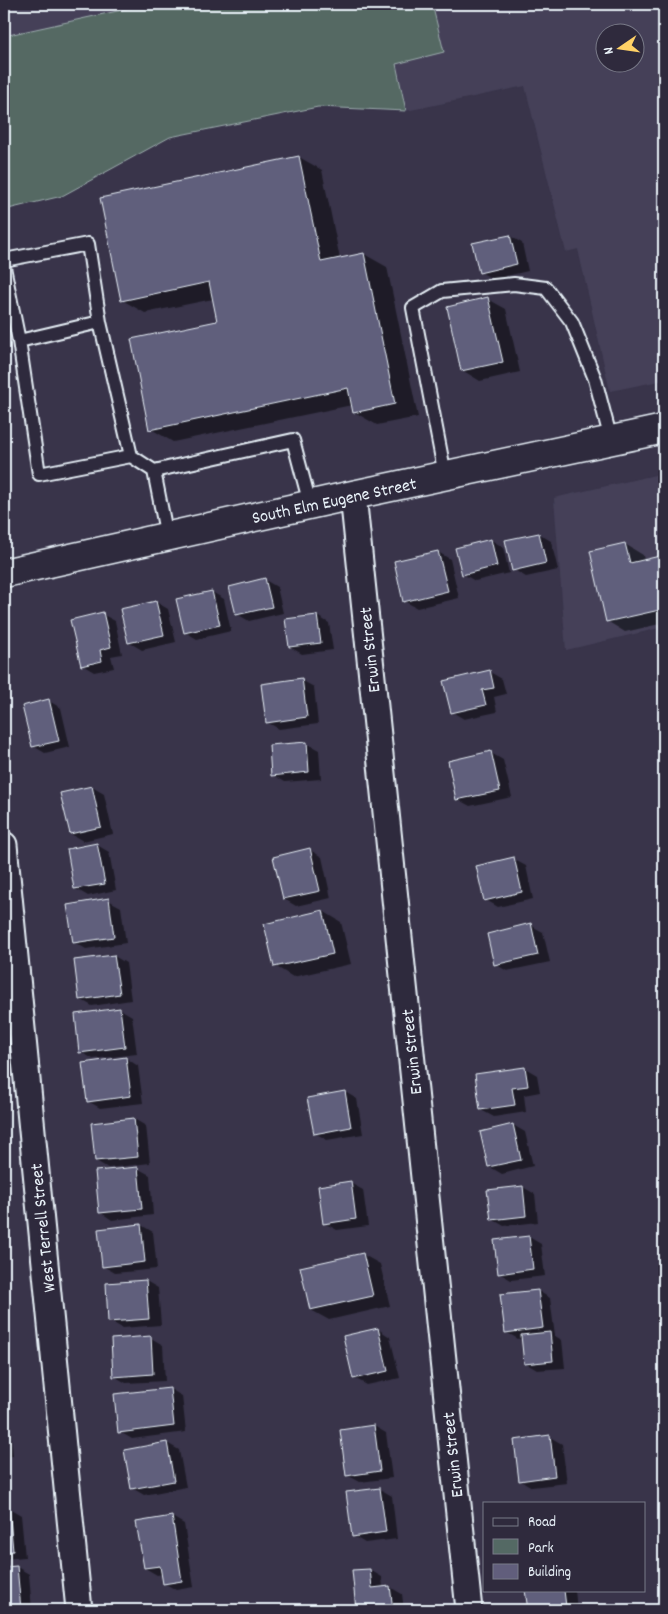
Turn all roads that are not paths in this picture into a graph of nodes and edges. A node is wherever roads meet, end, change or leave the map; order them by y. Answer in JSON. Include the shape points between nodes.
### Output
{"nodes":[{"id":1,"x":4,"y":260,"type":"edge"},
{"id":2,"x":4,"y":267,"type":"edge"},
{"id":3,"x":100,"y":322,"type":"junction"},
{"id":4,"x":18,"y":341,"type":"junction"},
{"id":5,"x":664,"y":429,"type":"edge"},
{"id":6,"x":610,"y":440,"type":"junction"},
{"id":7,"x":131,"y":456,"type":"junction"},
{"id":8,"x":154,"y":471,"type":"junction"},
{"id":9,"x":445,"y":475,"type":"junction"},
{"id":10,"x":353,"y":495,"type":"junction"},
{"id":11,"x":310,"y":504,"type":"junction"},
{"id":12,"x":167,"y":536,"type":"junction"},
{"id":13,"x":4,"y":573,"type":"edge"},
{"id":14,"x":4,"y":845,"type":"edge"},
{"id":15,"x":79,"y":1610,"type":"edge"},
{"id":16,"x":468,"y":1610,"type":"edge"}],
"edges":[{"from":1,"to":3,"type":"lane","via":[[88,244]]},
{"from":2,"to":4,"type":"lane"},
{"from":3,"to":4,"type":"lane"},
{"from":3,"to":7,"type":"lane"},
{"from":4,"to":7,"type":"lane","via":[[39,474]]},
{"from":5,"to":6,"type":"main road","name":"South Elm Eugene Street"},
{"from":6,"to":9,"type":"main road","name":"South Elm Eugene Street"},
{"from":6,"to":9,"type":"lane","via":[[595,379],[572,322],[546,288],[514,284],[442,290],[413,308]]},
{"from":7,"to":8,"type":"lane"},
{"from":8,"to":11,"type":"lane","via":[[293,440]]},
{"from":8,"to":12,"type":"lane"},
{"from":9,"to":10,"type":"main road","name":"South Elm Eugene Street"},
{"from":10,"to":11,"type":"main road","name":"South Elm Eugene Street"},
{"from":10,"to":16,"type":"street","name":"Erwin Street"},
{"from":11,"to":12,"type":"main road","name":"South Elm Eugene Street"},
{"from":12,"to":13,"type":"main road","name":"South Elm Eugene Street"},
{"from":14,"to":15,"type":"street","name":"West Terrell Street"}]}
